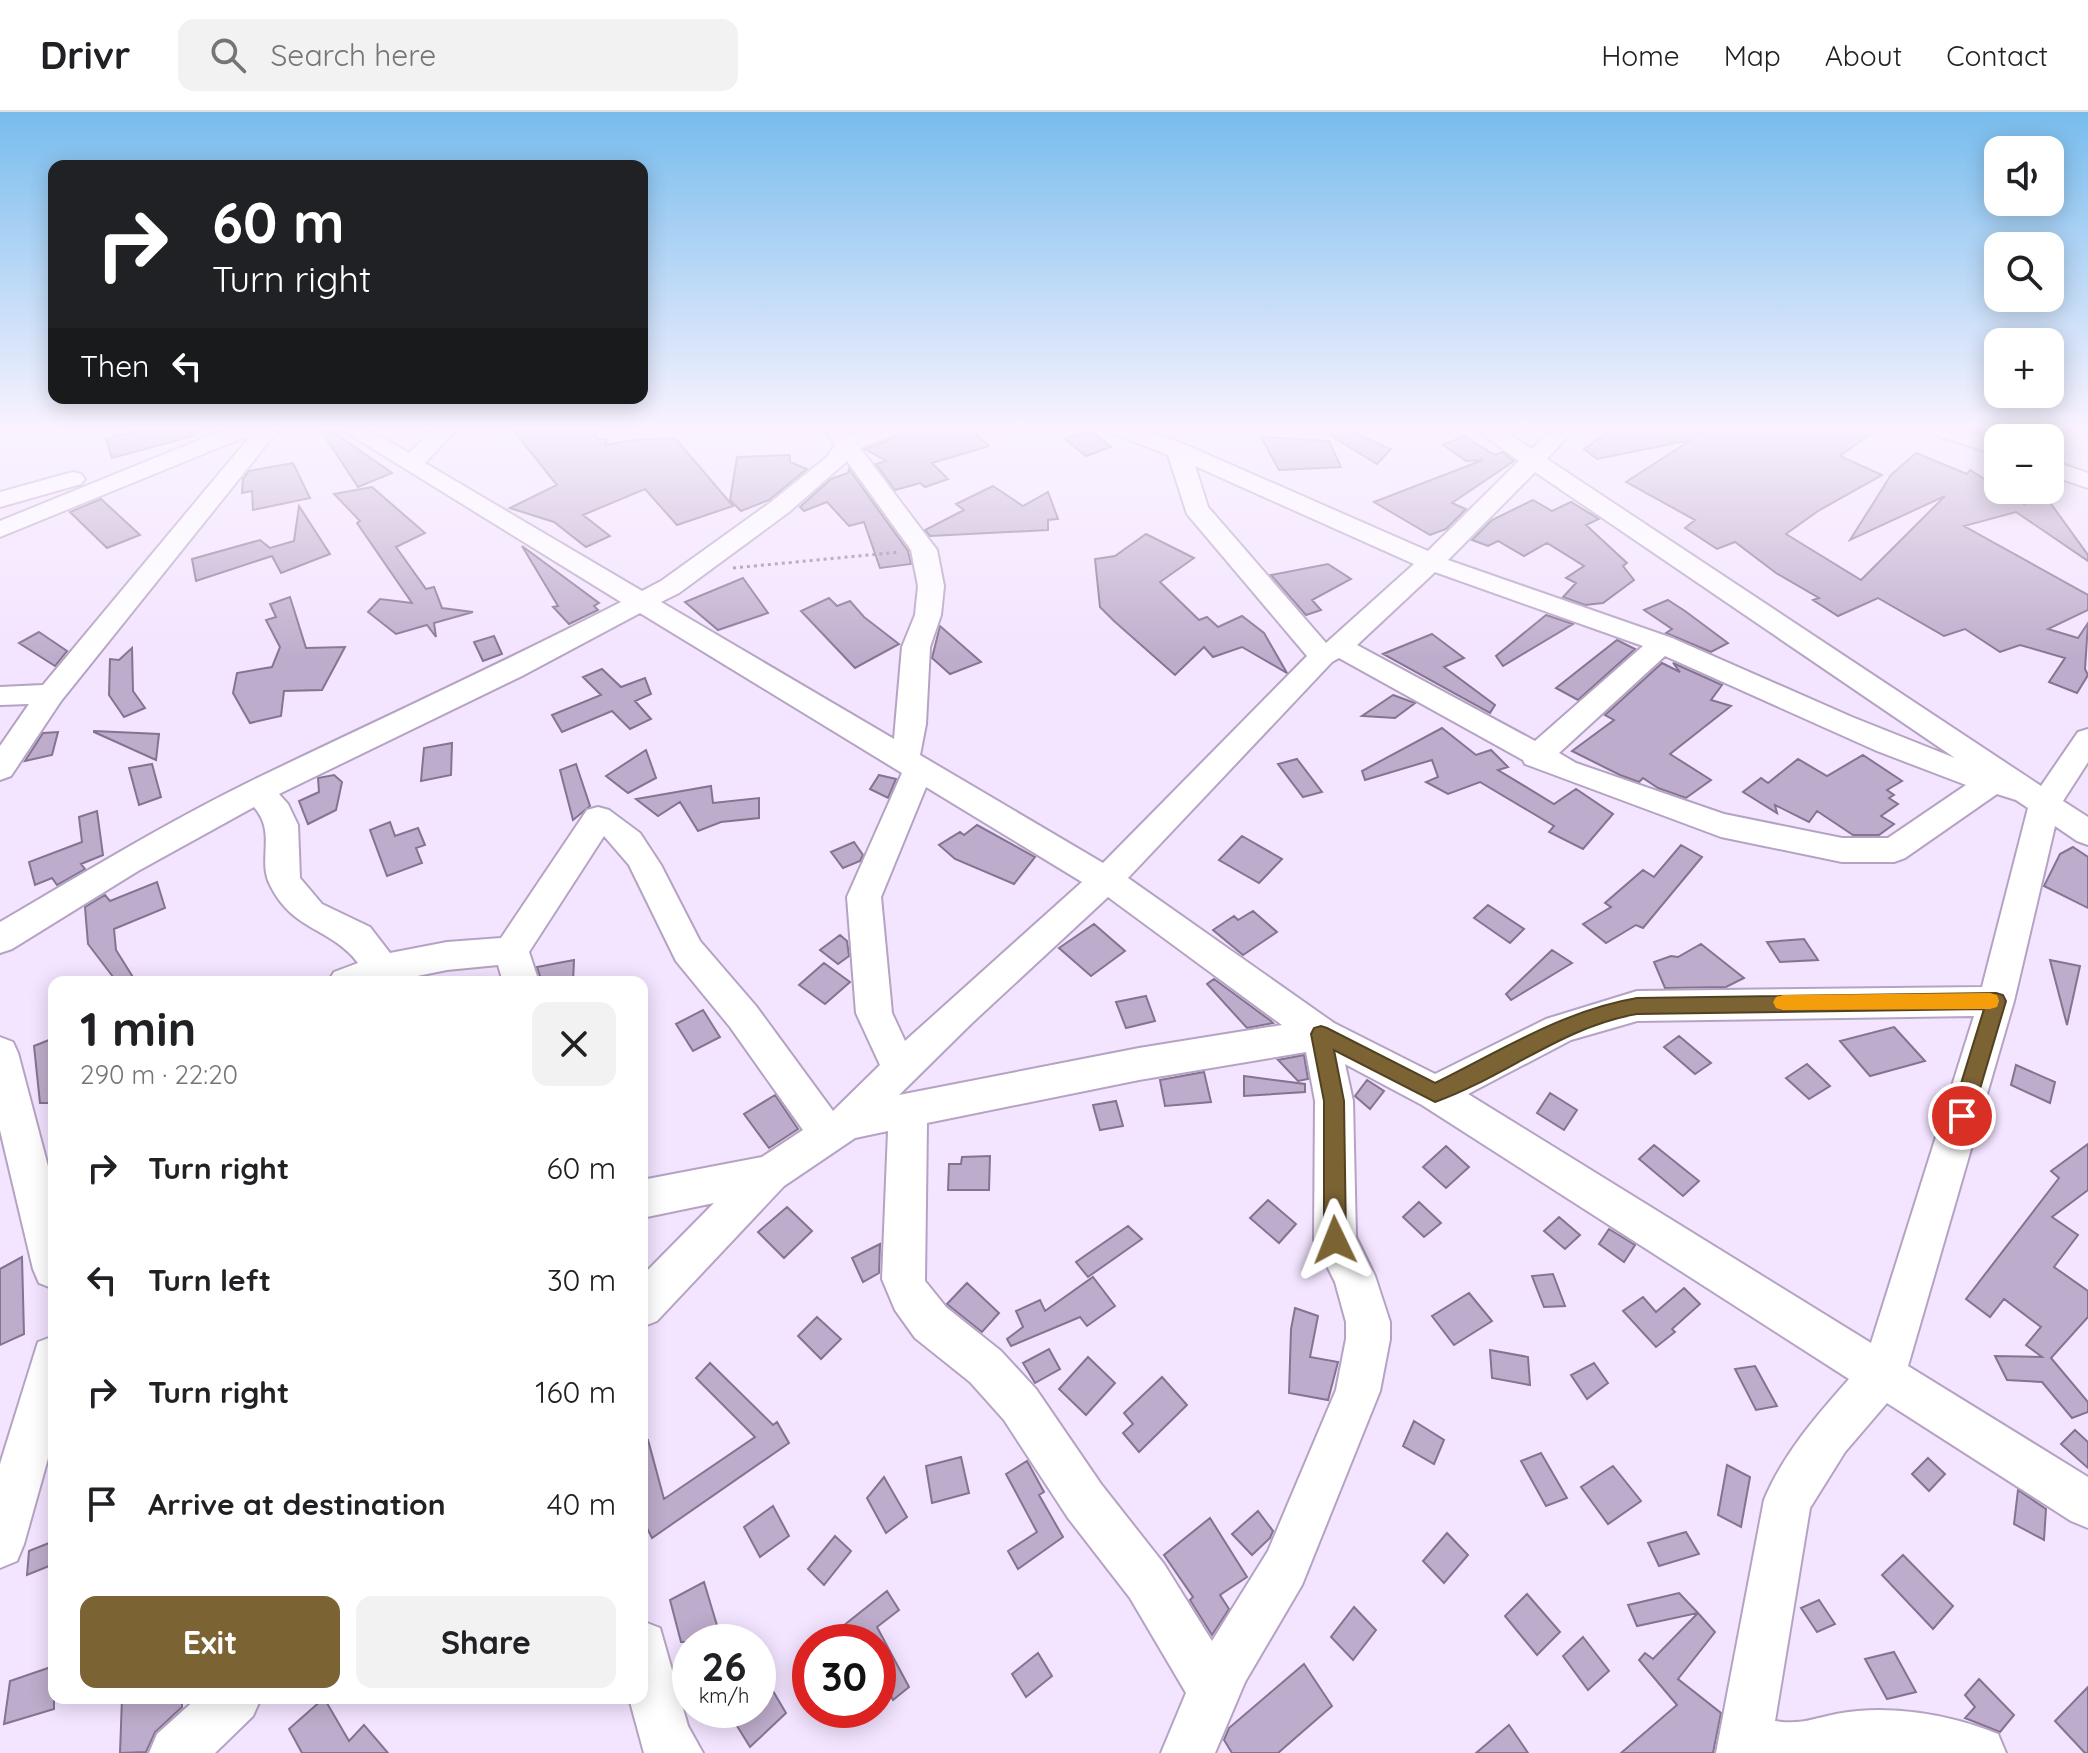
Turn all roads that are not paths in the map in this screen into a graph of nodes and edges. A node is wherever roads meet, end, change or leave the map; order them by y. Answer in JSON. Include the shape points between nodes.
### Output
{"nodes":[{"id":1,"x":59,"y":506,"type":"edge"},
{"id":2,"x":205,"y":506,"type":"edge"},
{"id":3,"x":481,"y":506,"type":"edge"},
{"id":4,"x":782,"y":506,"type":"edge"},
{"id":5,"x":891,"y":506,"type":"edge"},
{"id":6,"x":1195,"y":506,"type":"edge"},
{"id":7,"x":1304,"y":506,"type":"edge"},
{"id":8,"x":1488,"y":506,"type":"edge"},
{"id":9,"x":1602,"y":506,"type":"edge"},
{"id":10,"x":0,"y":530,"type":"edge"},
{"id":11,"x":1431,"y":562,"type":"junction"},
{"id":12,"x":644,"y":602,"type":"junction"},
{"id":13,"x":1662,"y":644,"type":"junction"},
{"id":14,"x":1330,"y":651,"type":"junction"},
{"id":15,"x":51,"y":694,"type":"junction"},
{"id":16,"x":0,"y":696,"type":"edge"},
{"id":17,"x":2088,"y":739,"type":"edge"},
{"id":18,"x":1536,"y":757,"type":"junction"},
{"id":19,"x":913,"y":762,"type":"junction"},
{"id":20,"x":0,"y":769,"type":"edge"},
{"id":21,"x":1991,"y":783,"type":"junction"},
{"id":22,"x":258,"y":791,"type":"junction"},
{"id":23,"x":2036,"y":798,"type":"junction"},
{"id":24,"x":2088,"y":833,"type":"edge"},
{"id":25,"x":1106,"y":880,"type":"junction"},
{"id":26,"x":0,"y":939,"type":"edge"},
{"id":27,"x":516,"y":966,"type":"edge"},
{"id":28,"x":382,"y":968,"type":"junction"},
{"id":29,"x":361,"y":976,"type":"edge"},
{"id":30,"x":1996,"y":1001,"type":"junction"},
{"id":31,"x":1321,"y":1034,"type":"junction"},
{"id":32,"x":0,"y":1053,"type":"edge"},
{"id":33,"x":904,"y":1091,"type":"junction"},
{"id":34,"x":1435,"y":1093,"type":"junction"},
{"id":35,"x":837,"y":1129,"type":"junction"},
{"id":36,"x":770,"y":1173,"type":"junction"},
{"id":37,"x":648,"y":1198,"type":"edge"},
{"id":38,"x":48,"y":1245,"type":"edge"},
{"id":39,"x":648,"y":1300,"type":"edge"},
{"id":40,"x":1884,"y":1373,"type":"junction"},
{"id":41,"x":48,"y":1379,"type":"edge"},
{"id":42,"x":2088,"y":1504,"type":"edge"},
{"id":43,"x":0,"y":1544,"type":"edge"},
{"id":44,"x":648,"y":1670,"type":"edge"},
{"id":45,"x":1214,"y":1691,"type":"junction"},
{"id":46,"x":229,"y":1704,"type":"edge"},
{"id":47,"x":667,"y":1748,"type":"edge"},
{"id":48,"x":1747,"y":1750,"type":"edge"},
{"id":49,"x":176,"y":1753,"type":"edge"},
{"id":50,"x":1188,"y":1753,"type":"edge"},
{"id":51,"x":1979,"y":1753,"type":"edge"}],
"edges":[{"from":1,"to":10,"type":"street"},
{"from":2,"to":15,"type":"street"},
{"from":3,"to":12,"type":"street"},
{"from":4,"to":12,"type":"street"},
{"from":5,"to":19,"type":"street","via":[[924,550],[931,586],[928,615],[916,647]]},
{"from":6,"to":14,"type":"street"},
{"from":7,"to":11,"type":"street"},
{"from":8,"to":11,"type":"street"},
{"from":9,"to":23,"type":"street"},
{"from":11,"to":13,"type":"street"},
{"from":11,"to":14,"type":"street"},
{"from":12,"to":19,"type":"street"},
{"from":12,"to":22,"type":"street"},
{"from":13,"to":18,"type":"street"},
{"from":13,"to":21,"type":"street","via":[[1911,756]]},
{"from":14,"to":18,"type":"street"},
{"from":14,"to":25,"type":"street"},
{"from":15,"to":16,"type":"street"},
{"from":15,"to":20,"type":"street"},
{"from":17,"to":23,"type":"street"},
{"from":18,"to":21,"type":"street","via":[[1721,825],[1842,850],[1894,850]]},
{"from":19,"to":25,"type":"street"},
{"from":19,"to":33,"type":"street","via":[[864,897],[874,1013]]},
{"from":21,"to":23,"type":"street"},
{"from":22,"to":26,"type":"street"},
{"from":22,"to":28,"type":"street","via":[[282,825],[284,881],[310,913],[358,937]]},
{"from":23,"to":24,"type":"street"},
{"from":23,"to":30,"type":"street"},
{"from":25,"to":31,"type":"street"},
{"from":25,"to":33,"type":"street","via":[[959,1012]]},
{"from":27,"to":28,"type":"street","via":[[476,952]]},
{"from":27,"to":35,"type":"street","via":[[598,818],[604,821],[641,855],[683,943]]},
{"from":28,"to":29,"type":"street"},
{"from":30,"to":34,"type":"street","via":[[1637,1006],[1606,1011]]},
{"from":30,"to":40,"type":"street"},
{"from":31,"to":33,"type":"street","via":[[1139,1064]]},
{"from":31,"to":34,"type":"street"},
{"from":31,"to":45,"type":"street","via":[[1334,1101],[1335,1240],[1354,1276],[1368,1339],[1358,1391],[1285,1568]]},
{"from":32,"to":38,"type":"street"},
{"from":33,"to":35,"type":"street"},
{"from":33,"to":45,"type":"street","via":[[903,1279],[908,1299],[999,1379],[1032,1420],[1079,1494],[1149,1583]]},
{"from":34,"to":40,"type":"street"},
{"from":35,"to":36,"type":"street"},
{"from":36,"to":37,"type":"street"},
{"from":36,"to":39,"type":"street"},
{"from":40,"to":42,"type":"street"},
{"from":40,"to":48,"type":"street","via":[[1829,1436],[1788,1500]]},
{"from":41,"to":43,"type":"street"},
{"from":44,"to":47,"type":"street"},
{"from":45,"to":50,"type":"street"},
{"from":46,"to":49,"type":"street"},
{"from":48,"to":51,"type":"street","via":[[1798,1751],[1838,1740],[1899,1737]]}]}
